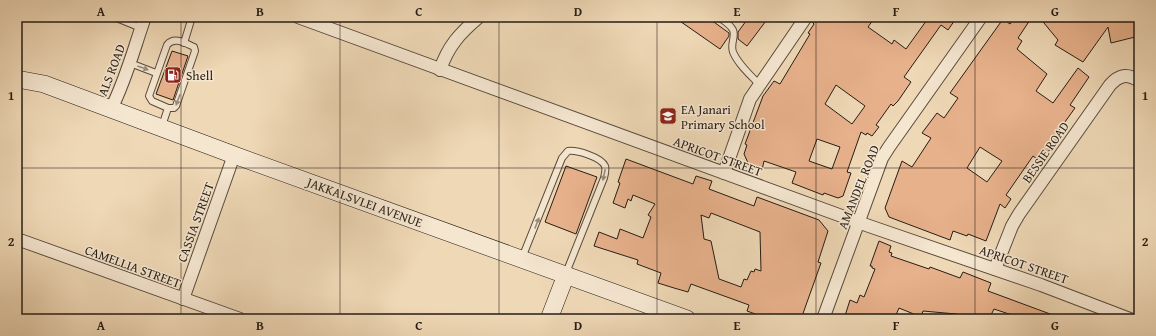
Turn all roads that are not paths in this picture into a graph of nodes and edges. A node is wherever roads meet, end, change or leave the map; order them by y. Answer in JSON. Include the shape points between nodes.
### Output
{"nodes":[{"id":1,"x":114,"y":17,"type":"edge"},
{"id":2,"x":192,"y":17,"type":"edge"},
{"id":3,"x":298,"y":17,"type":"edge"},
{"id":4,"x":478,"y":17,"type":"edge"},
{"id":5,"x":718,"y":17,"type":"edge"},
{"id":6,"x":806,"y":17,"type":"edge"},
{"id":7,"x":981,"y":17,"type":"edge"},
{"id":8,"x":143,"y":23,"type":"edge"},
{"id":9,"x":184,"y":43,"type":"junction"},
{"id":10,"x":130,"y":63,"type":"junction"},
{"id":11,"x":17,"y":70,"type":"edge"},
{"id":12,"x":440,"y":70,"type":"junction"},
{"id":13,"x":156,"y":73,"type":"junction"},
{"id":14,"x":17,"y":79,"type":"edge"},
{"id":15,"x":1139,"y":81,"type":"edge"},
{"id":16,"x":44,"y":84,"type":"junction"},
{"id":17,"x":759,"y":84,"type":"junction"},
{"id":18,"x":168,"y":108,"type":"junction"},
{"id":19,"x":111,"y":109,"type":"junction"},
{"id":20,"x":161,"y":128,"type":"junction"},
{"id":21,"x":234,"y":155,"type":"junction"},
{"id":22,"x":724,"y":173,"type":"junction"},
{"id":23,"x":859,"y":222,"type":"junction"},
{"id":24,"x":17,"y":239,"type":"edge"},
{"id":25,"x":522,"y":259,"type":"junction"},
{"id":26,"x":995,"y":269,"type":"junction"},
{"id":27,"x":566,"y":275,"type":"junction"},
{"id":28,"x":183,"y":299,"type":"junction"},
{"id":29,"x":240,"y":319,"type":"edge"},
{"id":30,"x":549,"y":319,"type":"edge"},
{"id":31,"x":687,"y":319,"type":"edge"},
{"id":32,"x":823,"y":319,"type":"edge"},
{"id":33,"x":1130,"y":319,"type":"edge"}],
"edges":[{"from":1,"to":8,"type":"lane"},
{"from":2,"to":9,"type":"lane"},
{"from":3,"to":12,"type":"street","name":"APRICOT STREET"},
{"from":4,"to":12,"type":"street","via":[[461,32],[449,48]]},
{"from":5,"to":17,"type":"lane","via":[[730,25],[733,30],[733,52],[744,69]]},
{"from":6,"to":17,"type":"street"},
{"from":7,"to":23,"type":"street","name":"AMANDEL ROAD","via":[[882,158]]},
{"from":8,"to":10,"type":"street","name":"ALS ROAD"},
{"from":9,"to":13,"type":"lane","via":[[176,40],[169,42]]},
{"from":9,"to":18,"type":"lane","one_way":true,"via":[[194,47],[195,51],[176,106]]},
{"from":10,"to":13,"type":"lane","one_way":true},
{"from":10,"to":19,"type":"street","name":"ALS ROAD"},
{"from":11,"to":16,"type":"street","name":"JAKKALSVLEI AVENUE"},
{"from":12,"to":22,"type":"street","name":"APRICOT STREET"},
{"from":13,"to":18,"type":"lane","via":[[149,93],[150,99]]},
{"from":14,"to":16,"type":"street","name":"JAKKALSVLEI AVENUE"},
{"from":15,"to":26,"type":"street","name":"BESSIE ROAD","via":[[1122,75],[1110,85],[1019,214]]},
{"from":16,"to":19,"type":"street","name":"JAKKALSVLEI AVENUE"},
{"from":17,"to":22,"type":"street","via":[[750,99]]},
{"from":18,"to":20,"type":"lane"},
{"from":19,"to":20,"type":"street","name":"JAKKALSVLEI AVENUE"},
{"from":20,"to":21,"type":"street","name":"JAKKALSVLEI AVENUE"},
{"from":21,"to":25,"type":"street","name":"JAKKALSVLEI AVENUE"},
{"from":21,"to":28,"type":"street","name":"CASSIA STREET"},
{"from":22,"to":23,"type":"street","name":"APRICOT STREET"},
{"from":23,"to":26,"type":"street","name":"APRICOT STREET"},
{"from":23,"to":32,"type":"street","name":"AMANDEL ROAD"},
{"from":24,"to":28,"type":"street","name":"CAMELLIA STREET"},
{"from":25,"to":27,"type":"street","name":"JAKKALSVLEI AVENUE"},
{"from":25,"to":27,"type":"lane","one_way":true,"via":[[562,158],[568,151],[575,151],[599,160],[606,169]]},
{"from":26,"to":33,"type":"street","name":"APRICOT STREET"},
{"from":27,"to":30,"type":"street"},
{"from":27,"to":31,"type":"street","name":"JAKKALSVLEI AVENUE"},
{"from":28,"to":29,"type":"street","name":"CAMELLIA STREET"}]}
